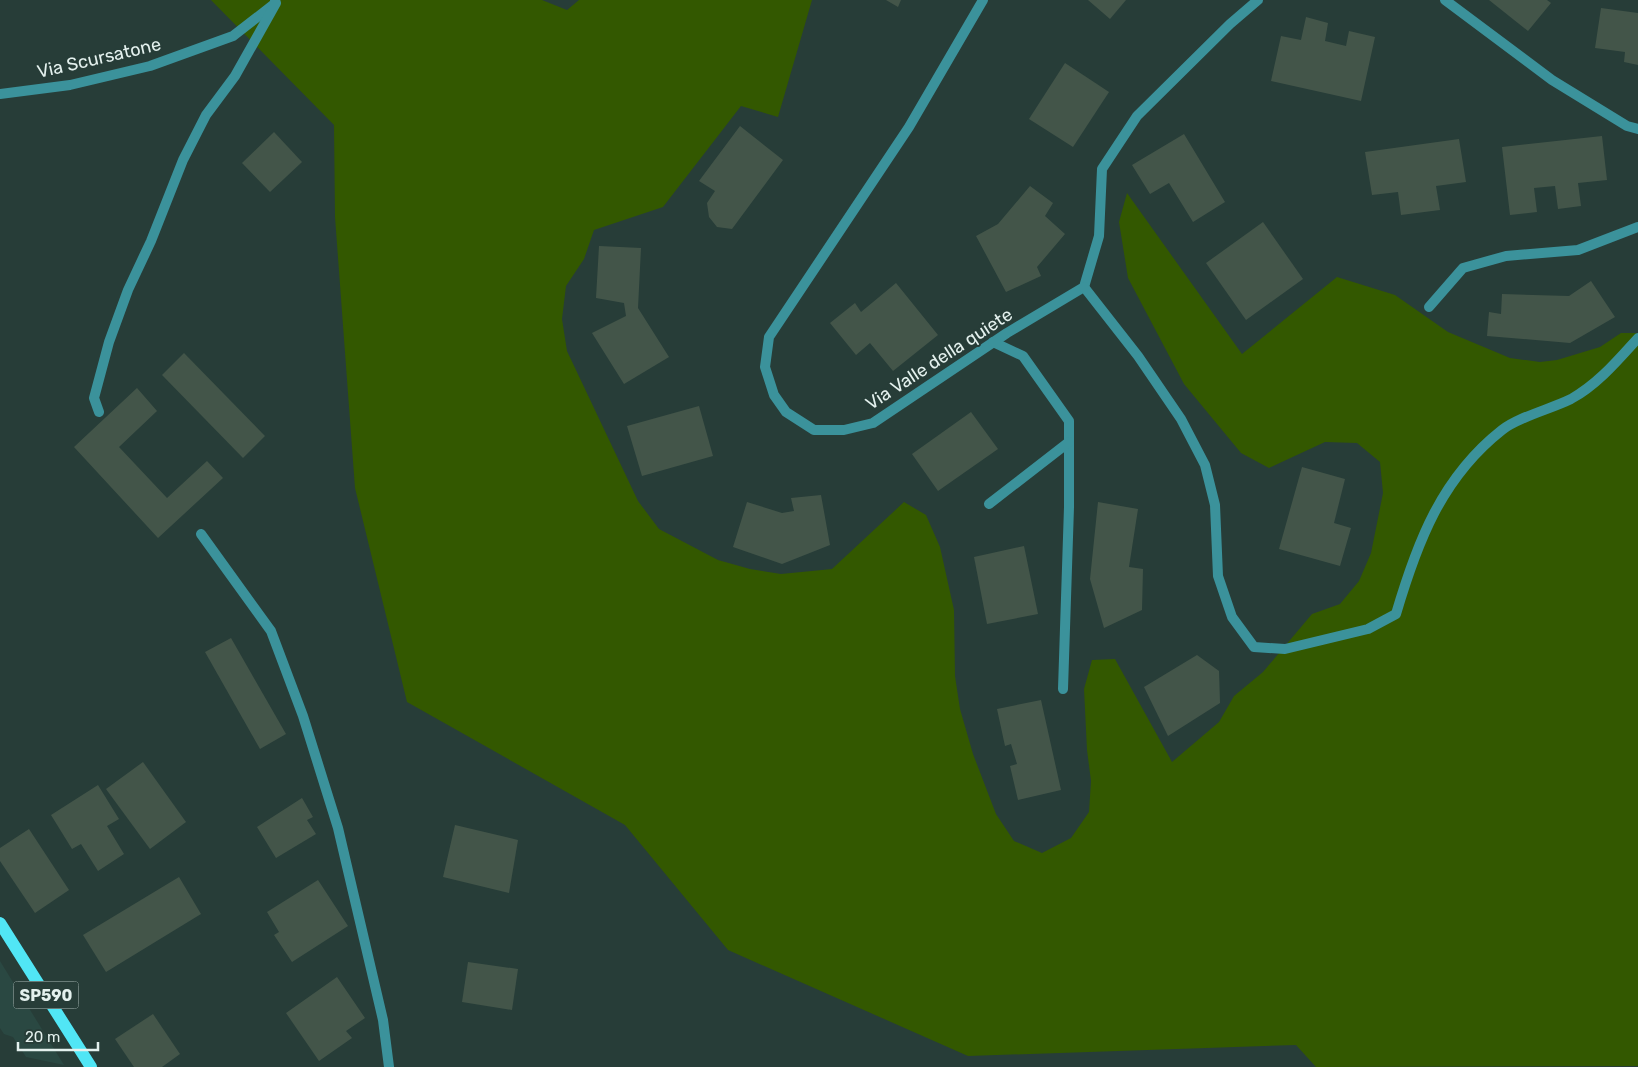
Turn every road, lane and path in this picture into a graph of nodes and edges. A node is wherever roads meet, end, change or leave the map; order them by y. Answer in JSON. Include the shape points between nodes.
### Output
{"nodes":[{"id":1,"x":983,"y":0,"type":"edge"},
{"id":2,"x":1258,"y":0,"type":"edge"},
{"id":3,"x":1445,"y":0,"type":"edge"},
{"id":4,"x":277,"y":1,"type":"edge"},
{"id":5,"x":0,"y":94,"type":"edge"},
{"id":6,"x":1638,"y":129,"type":"edge"},
{"id":7,"x":1638,"y":227,"type":"edge"},
{"id":8,"x":1084,"y":287,"type":"junction"},
{"id":9,"x":1429,"y":307,"type":"dead end"},
{"id":10,"x":1638,"y":338,"type":"edge"},
{"id":11,"x":993,"y":342,"type":"junction"},
{"id":12,"x":99,"y":412,"type":"dead end"},
{"id":13,"x":1069,"y":442,"type":"junction"},
{"id":14,"x":989,"y":504,"type":"dead end"},
{"id":15,"x":200,"y":534,"type":"dead end"},
{"id":16,"x":1063,"y":689,"type":"dead end"},
{"id":17,"x":0,"y":923,"type":"edge"},
{"id":18,"x":91,"y":1067,"type":"edge"},
{"id":19,"x":389,"y":1067,"type":"edge"}],
"edges":[{"from":1,"to":11,"type":"street","name":"Via Valle della quiete","via":[[909,127],[769,337],[765,367],[774,395],[786,412],[814,430],[844,430],[872,423]]},
{"from":2,"to":8,"type":"street","via":[[1137,116],[1102,169],[1099,236]]},
{"from":3,"to":6,"type":"street","via":[[1552,80],[1627,126]]},
{"from":4,"to":5,"type":"street","name":"Via Scursatone","via":[[233,36],[150,66],[70,85]]},
{"from":4,"to":12,"type":"street","via":[[235,76],[206,115],[183,160],[108,342],[94,398]]},
{"from":7,"to":9,"type":"street","via":[[1578,250],[1506,256],[1462,268]]},
{"from":8,"to":10,"type":"street","via":[[1138,356],[1181,419],[1205,465],[1215,505],[1218,576],[1232,617],[1254,646],[1285,649],[1368,629],[1396,614],[1412,558],[1435,508],[1470,461],[1503,429],[1572,398],[1605,375]]},
{"from":8,"to":11,"type":"street","name":"Via Valle della quiete"},
{"from":11,"to":13,"type":"street","via":[[1023,356],[1069,420]]},
{"from":13,"to":14,"type":"street"},
{"from":13,"to":16,"type":"street"},
{"from":15,"to":19,"type":"street","via":[[271,631],[303,716],[338,828],[383,1020]]},
{"from":17,"to":18,"type":"main road","number":"SP590"}]}
